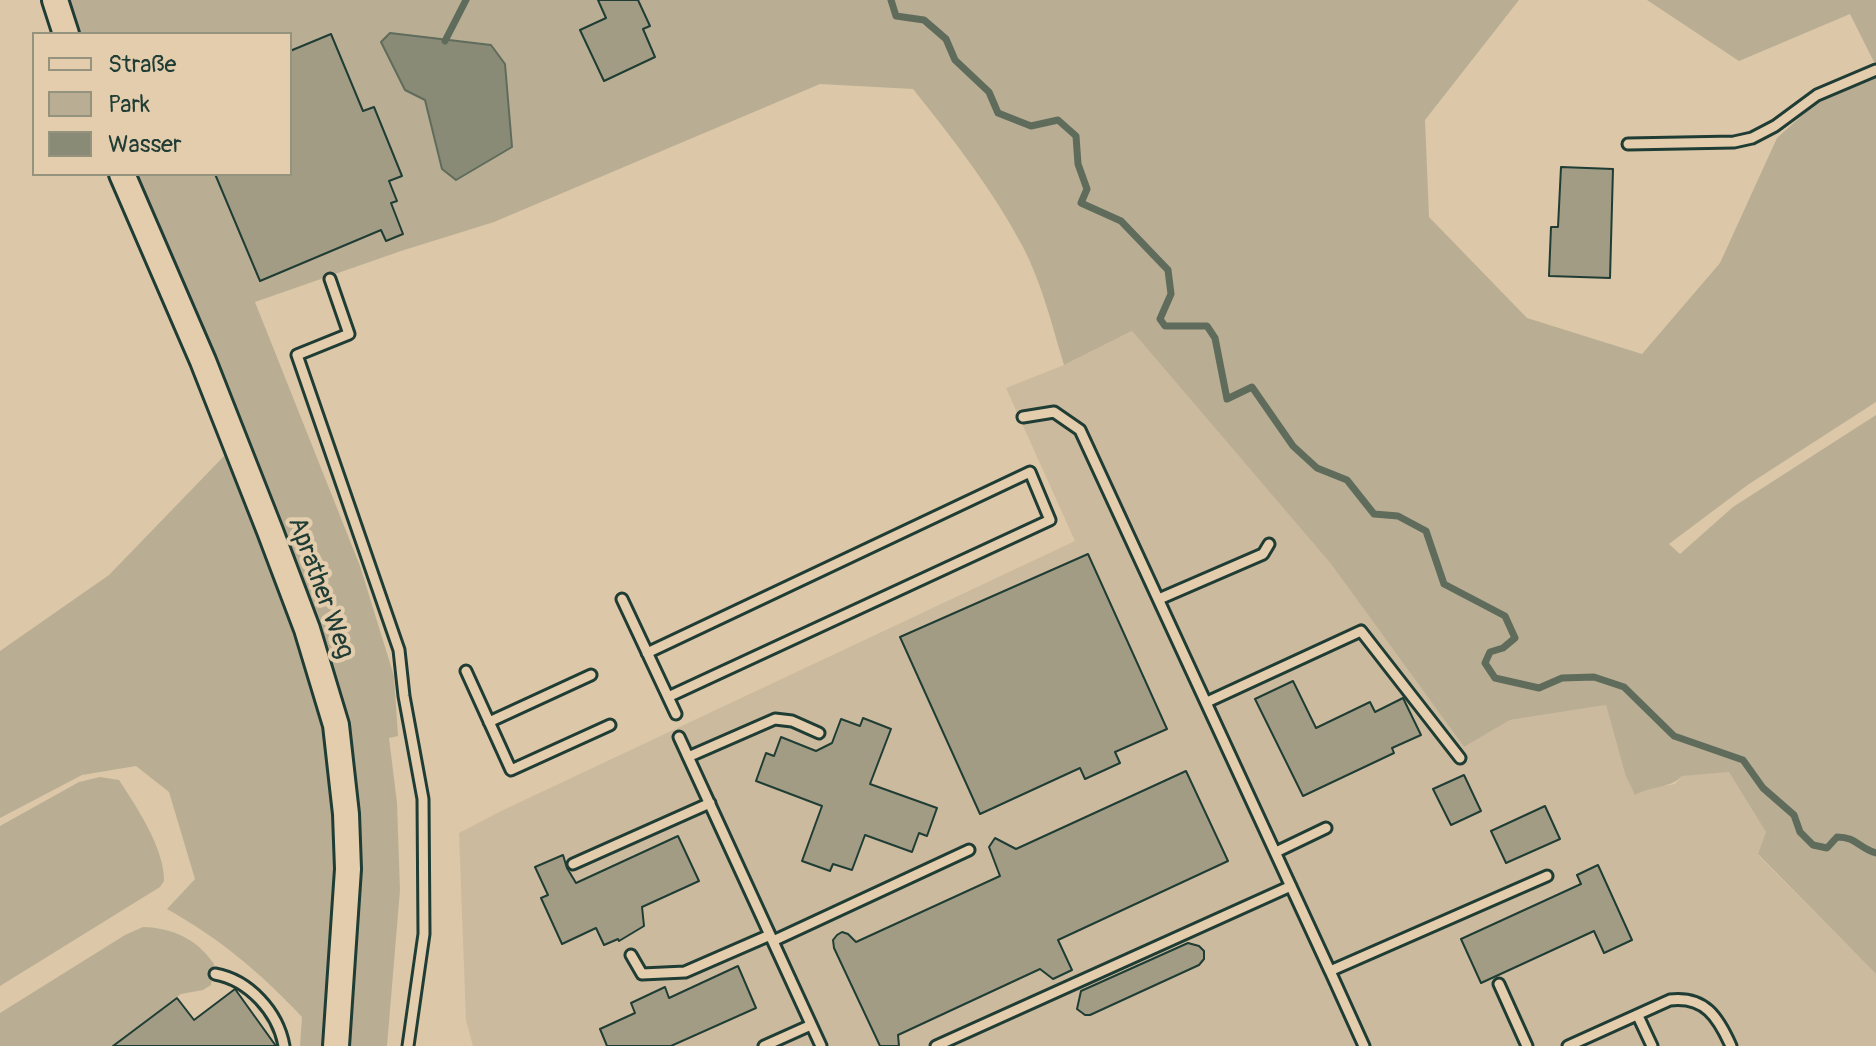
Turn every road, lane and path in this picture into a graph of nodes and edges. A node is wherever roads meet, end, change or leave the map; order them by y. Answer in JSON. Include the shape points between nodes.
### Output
{"nodes":[{"id":1,"x":55,"y":0,"type":"edge"},
{"id":2,"x":65,"y":32,"type":"edge"},
{"id":3,"x":1876,"y":70,"type":"edge"},
{"id":4,"x":1628,"y":144,"type":"dead end"},
{"id":5,"x":123,"y":176,"type":"edge"},
{"id":6,"x":330,"y":279,"type":"dead end"},
{"id":7,"x":1023,"y":417,"type":"dead end"},
{"id":8,"x":1269,"y":544,"type":"dead end"},
{"id":9,"x":622,"y":599,"type":"dead end"},
{"id":10,"x":1159,"y":599,"type":"junction"},
{"id":11,"x":647,"y":653,"type":"junction"},
{"id":12,"x":466,"y":671,"type":"dead end"},
{"id":13,"x":591,"y":675,"type":"dead end"},
{"id":14,"x":668,"y":697,"type":"junction"},
{"id":15,"x":1207,"y":702,"type":"junction"},
{"id":16,"x":676,"y":714,"type":"dead end"},
{"id":17,"x":489,"y":722,"type":"junction"},
{"id":18,"x":610,"y":725,"type":"dead end"},
{"id":19,"x":819,"y":733,"type":"dead end"},
{"id":20,"x":679,"y":737,"type":"dead end"},
{"id":21,"x":688,"y":757,"type":"junction"},
{"id":22,"x":1460,"y":758,"type":"dead end"},
{"id":23,"x":710,"y":803,"type":"junction"},
{"id":24,"x":1326,"y":828,"type":"dead end"},
{"id":25,"x":969,"y":850,"type":"dead end"},
{"id":26,"x":1276,"y":852,"type":"junction"},
{"id":27,"x":573,"y":864,"type":"dead end"},
{"id":28,"x":1547,"y":876,"type":"dead end"},
{"id":29,"x":1291,"y":886,"type":"junction"},
{"id":30,"x":772,"y":938,"type":"junction"},
{"id":31,"x":631,"y":955,"type":"dead end"},
{"id":32,"x":1330,"y":971,"type":"junction"},
{"id":33,"x":215,"y":974,"type":"dead end"},
{"id":34,"x":1499,"y":984,"type":"dead end"},
{"id":35,"x":1638,"y":1016,"type":"junction"},
{"id":36,"x":811,"y":1025,"type":"junction"},
{"id":37,"x":284,"y":1046,"type":"edge"},
{"id":38,"x":336,"y":1046,"type":"edge"},
{"id":39,"x":408,"y":1046,"type":"edge"},
{"id":40,"x":764,"y":1046,"type":"edge"},
{"id":41,"x":821,"y":1046,"type":"edge"},
{"id":42,"x":936,"y":1046,"type":"edge"},
{"id":43,"x":1364,"y":1046,"type":"edge"},
{"id":44,"x":1527,"y":1046,"type":"edge"},
{"id":45,"x":1568,"y":1046,"type":"edge"},
{"id":46,"x":1652,"y":1046,"type":"edge"},
{"id":47,"x":1731,"y":1046,"type":"edge"}],
"edges":[{"from":1,"to":2,"type":"street"},
{"from":3,"to":4,"type":"lane","via":[[1817,95],[1752,138]]},
{"from":5,"to":38,"type":"street","name":"Aprather Weg","via":[[276,545],[336,725],[348,869]]},
{"from":6,"to":39,"type":"lane","via":[[349,334],[297,355],[399,650],[423,799],[424,934]]},
{"from":7,"to":10,"type":"lane","via":[[1054,412],[1080,430]]},
{"from":8,"to":10,"type":"lane","via":[[1263,554]]},
{"from":9,"to":11,"type":"lane"},
{"from":10,"to":15,"type":"lane"},
{"from":11,"to":14,"type":"lane"},
{"from":11,"to":14,"type":"lane","via":[[1030,472],[1050,520]]},
{"from":12,"to":17,"type":"lane"},
{"from":13,"to":17,"type":"lane"},
{"from":14,"to":16,"type":"lane"},
{"from":15,"to":22,"type":"lane","via":[[1361,631]]},
{"from":15,"to":26,"type":"lane"},
{"from":17,"to":18,"type":"lane","via":[[511,770]]},
{"from":19,"to":21,"type":"lane","via":[[775,719]]},
{"from":20,"to":21,"type":"lane"},
{"from":21,"to":23,"type":"lane"},
{"from":23,"to":27,"type":"lane"},
{"from":23,"to":30,"type":"lane"},
{"from":24,"to":26,"type":"lane"},
{"from":25,"to":30,"type":"lane"},
{"from":26,"to":29,"type":"lane"},
{"from":28,"to":32,"type":"lane"},
{"from":29,"to":32,"type":"lane"},
{"from":29,"to":42,"type":"lane"},
{"from":30,"to":31,"type":"lane","via":[[685,972],[642,974]]},
{"from":30,"to":36,"type":"lane"},
{"from":32,"to":43,"type":"lane"},
{"from":33,"to":37,"type":"lane","via":[[251,990],[274,1018]]},
{"from":34,"to":44,"type":"lane"},
{"from":35,"to":45,"type":"lane"},
{"from":35,"to":46,"type":"lane"},
{"from":35,"to":47,"type":"lane","via":[[1670,1000],[1686,999],[1708,1008]]},
{"from":36,"to":40,"type":"lane"},
{"from":36,"to":41,"type":"lane"}]}
